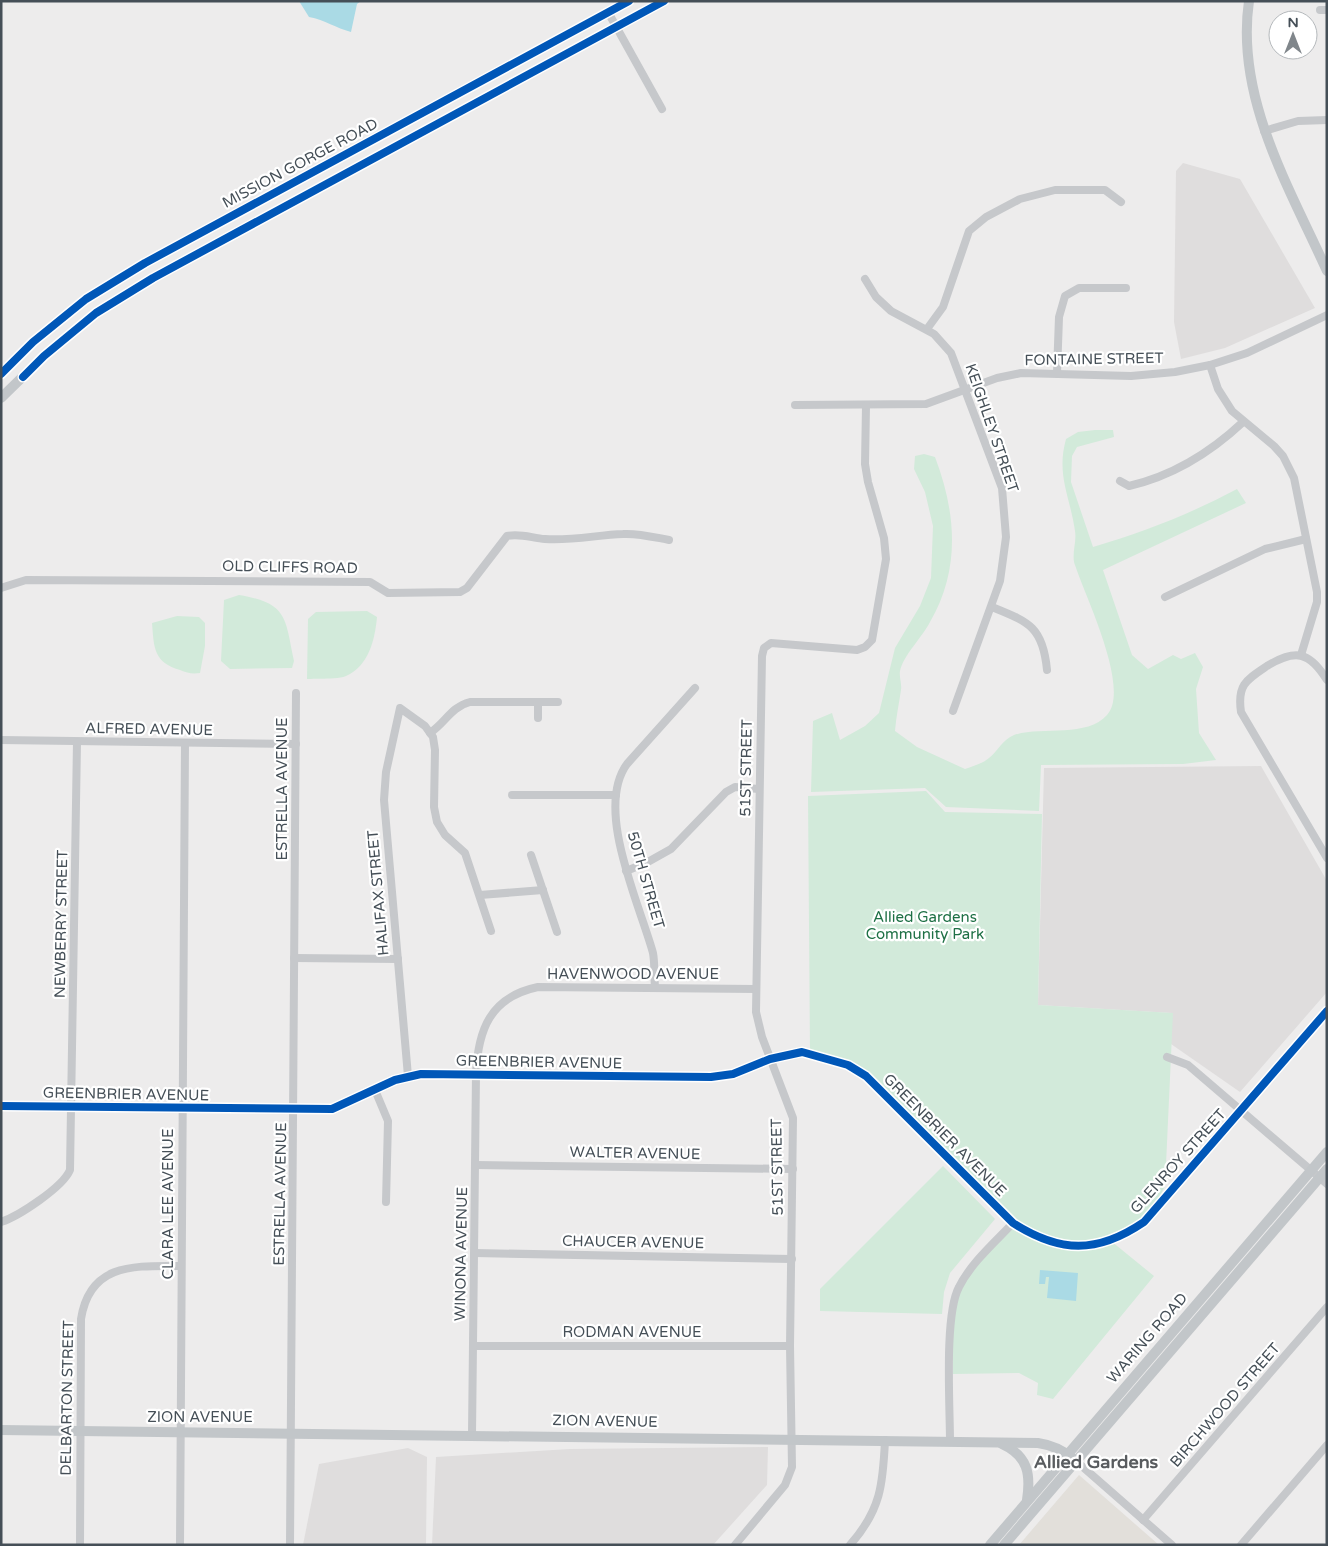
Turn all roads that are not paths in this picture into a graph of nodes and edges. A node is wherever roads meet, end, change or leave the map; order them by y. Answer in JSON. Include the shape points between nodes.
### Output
{"nodes":[{"id":1,"x":629,"y":1,"type":"edge"},
{"id":2,"x":664,"y":1,"type":"edge"},
{"id":3,"x":1249,"y":1,"type":"edge"},
{"id":4,"x":608,"y":12,"type":"junction"},
{"id":5,"x":617,"y":27,"type":"junction"},
{"id":6,"x":662,"y":109,"type":"dead end"},
{"id":7,"x":1327,"y":120,"type":"edge"},
{"id":8,"x":1264,"y":131,"type":"junction"},
{"id":9,"x":1121,"y":202,"type":"dead end"},
{"id":10,"x":1327,"y":272,"type":"edge"},
{"id":11,"x":864,"y":279,"type":"dead end"},
{"id":12,"x":1126,"y":288,"type":"dead end"},
{"id":13,"x":1327,"y":315,"type":"edge"},
{"id":14,"x":927,"y":329,"type":"junction"},
{"id":15,"x":1210,"y":365,"type":"junction"},
{"id":16,"x":1,"y":374,"type":"edge"},
{"id":17,"x":1057,"y":374,"type":"junction"},
{"id":18,"x":966,"y":390,"type":"junction"},
{"id":19,"x":1,"y":398,"type":"edge"},
{"id":20,"x":795,"y":405,"type":"dead end"},
{"id":21,"x":866,"y":406,"type":"junction"},
{"id":22,"x":1243,"y":422,"type":"junction"},
{"id":23,"x":1120,"y":481,"type":"dead end"},
{"id":24,"x":1306,"y":539,"type":"junction"},
{"id":25,"x":669,"y":540,"type":"dead end"},
{"id":26,"x":1,"y":588,"type":"edge"},
{"id":27,"x":1165,"y":598,"type":"dead end"},
{"id":28,"x":992,"y":607,"type":"junction"},
{"id":29,"x":1301,"y":655,"type":"junction"},
{"id":30,"x":1047,"y":670,"type":"dead end"},
{"id":31,"x":1327,"y":680,"type":"edge"},
{"id":32,"x":695,"y":688,"type":"dead end"},
{"id":33,"x":296,"y":693,"type":"dead end"},
{"id":34,"x":538,"y":702,"type":"junction"},
{"id":35,"x":558,"y":702,"type":"dead end"},
{"id":36,"x":954,"y":711,"type":"dead end"},
{"id":37,"x":538,"y":718,"type":"dead end"},
{"id":38,"x":430,"y":733,"type":"junction"},
{"id":39,"x":1,"y":740,"type":"edge"},
{"id":40,"x":77,"y":742,"type":"junction"},
{"id":41,"x":185,"y":743,"type":"junction"},
{"id":42,"x":296,"y":744,"type":"junction"},
{"id":43,"x":759,"y":789,"type":"junction"},
{"id":44,"x":512,"y":795,"type":"dead end"},
{"id":45,"x":616,"y":795,"type":"junction"},
{"id":46,"x":531,"y":855,"type":"dead end"},
{"id":47,"x":1327,"y":858,"type":"edge"},
{"id":48,"x":626,"y":871,"type":"junction"},
{"id":49,"x":543,"y":890,"type":"junction"},
{"id":50,"x":480,"y":894,"type":"junction"},
{"id":51,"x":491,"y":931,"type":"dead end"},
{"id":52,"x":557,"y":932,"type":"dead end"},
{"id":53,"x":294,"y":958,"type":"junction"},
{"id":54,"x":398,"y":959,"type":"junction"},
{"id":55,"x":655,"y":988,"type":"junction"},
{"id":56,"x":756,"y":989,"type":"junction"},
{"id":57,"x":1327,"y":1011,"type":"edge"},
{"id":58,"x":1167,"y":1057,"type":"dead end"},
{"id":59,"x":770,"y":1059,"type":"junction"},
{"id":60,"x":476,"y":1074,"type":"junction"},
{"id":61,"x":408,"y":1076,"type":"junction"},
{"id":62,"x":376,"y":1090,"type":"junction"},
{"id":63,"x":1,"y":1106,"type":"edge"},
{"id":64,"x":72,"y":1107,"type":"junction"},
{"id":65,"x":182,"y":1108,"type":"junction"},
{"id":66,"x":294,"y":1109,"type":"junction"},
{"id":67,"x":1241,"y":1111,"type":"junction"},
{"id":68,"x":1327,"y":1152,"type":"edge"},
{"id":69,"x":476,"y":1165,"type":"junction"},
{"id":70,"x":793,"y":1169,"type":"junction"},
{"id":71,"x":1327,"y":1169,"type":"edge"},
{"id":72,"x":1310,"y":1171,"type":"junction"},
{"id":73,"x":1323,"y":1181,"type":"edge"},
{"id":74,"x":386,"y":1202,"type":"dead end"},
{"id":75,"x":1,"y":1222,"type":"edge"},
{"id":76,"x":1013,"y":1223,"type":"junction"},
{"id":77,"x":475,"y":1253,"type":"junction"},
{"id":78,"x":792,"y":1259,"type":"junction"},
{"id":79,"x":181,"y":1266,"type":"junction"},
{"id":80,"x":1327,"y":1307,"type":"edge"},
{"id":81,"x":474,"y":1346,"type":"junction"},
{"id":82,"x":790,"y":1346,"type":"junction"},
{"id":83,"x":1,"y":1430,"type":"edge"},
{"id":84,"x":80,"y":1431,"type":"junction"},
{"id":85,"x":180,"y":1431,"type":"junction"},
{"id":86,"x":290,"y":1432,"type":"junction"},
{"id":87,"x":472,"y":1434,"type":"junction"},
{"id":88,"x":792,"y":1439,"type":"junction"},
{"id":89,"x":885,"y":1440,"type":"junction"},
{"id":90,"x":950,"y":1442,"type":"junction"},
{"id":91,"x":999,"y":1442,"type":"junction"},
{"id":92,"x":1327,"y":1445,"type":"edge"},
{"id":93,"x":1068,"y":1453,"type":"junction"},
{"id":94,"x":1076,"y":1461,"type":"junction"},
{"id":95,"x":1027,"y":1501,"type":"junction"},
{"id":96,"x":1143,"y":1520,"type":"junction"},
{"id":97,"x":80,"y":1545,"type":"edge"},
{"id":98,"x":180,"y":1545,"type":"edge"},
{"id":99,"x":290,"y":1545,"type":"edge"},
{"id":100,"x":734,"y":1545,"type":"edge"},
{"id":101,"x":850,"y":1545,"type":"edge"},
{"id":102,"x":990,"y":1545,"type":"edge"},
{"id":103,"x":1004,"y":1545,"type":"edge"},
{"id":104,"x":1172,"y":1545,"type":"edge"},
{"id":105,"x":1242,"y":1545,"type":"edge"}],
"edges":[{"from":1,"to":4,"type":"main road","name":"MISSION GORGE ROAD"},
{"from":2,"to":5,"type":"main road","name":"MISSION GORGE ROAD"},
{"from":3,"to":8,"type":"main road","via":[[1247,42],[1252,89]]},
{"from":4,"to":5,"type":"street"},
{"from":4,"to":16,"type":"main road","name":"MISSION GORGE ROAD","via":[[145,263],[86,299],[33,342]]},
{"from":5,"to":6,"type":"street"},
{"from":5,"to":19,"type":"main road","name":"MISSION GORGE ROAD","via":[[153,278],[96,313],[44,356]]},
{"from":7,"to":8,"type":"street","via":[[1298,121]]},
{"from":8,"to":10,"type":"main road"},
{"from":9,"to":14,"type":"street","via":[[1105,190],[1055,190],[1009,204],[986,217],[969,231],[943,307]]},
{"from":11,"to":14,"type":"street","name":"KEIGHLEY STREET","via":[[891,311]]},
{"from":12,"to":17,"type":"street","via":[[1080,288],[1065,296],[1059,317]]},
{"from":13,"to":15,"type":"street","name":"FONTAINE STREET","via":[[1247,353]]},
{"from":14,"to":18,"type":"street","name":"KEIGHLEY STREET","via":[[951,353]]},
{"from":15,"to":17,"type":"street","name":"FONTAINE STREET","via":[[1131,376]]},
{"from":15,"to":22,"type":"street","via":[[1218,389]]},
{"from":17,"to":18,"type":"street","name":"FONTAINE STREET","via":[[1021,373]]},
{"from":18,"to":21,"type":"street","name":"FONTAINE STREET","via":[[926,404]]},
{"from":18,"to":28,"type":"street","name":"KEIGHLEY STREET","via":[[1002,488],[1004,559]]},
{"from":20,"to":21,"type":"street","name":"FONTAINE STREET"},
{"from":21,"to":43,"type":"street","name":"51ST STREET","via":[[868,482],[884,538],[886,559],[872,640],[857,650],[771,643],[764,648]]},
{"from":22,"to":23,"type":"street","via":[[1224,440],[1182,466],[1152,480],[1128,486]]},
{"from":22,"to":24,"type":"street","via":[[1274,446],[1290,470]]},
{"from":24,"to":27,"type":"street","via":[[1266,549]]},
{"from":24,"to":29,"type":"street","via":[[1317,602]]},
{"from":25,"to":26,"type":"street","name":"OLD CLIFFS ROAD","via":[[642,534],[545,539],[516,534],[507,536],[467,588],[460,592],[388,593],[370,582],[310,581],[26,580]]},
{"from":28,"to":30,"type":"street","via":[[1022,619],[1035,630],[1044,647]]},
{"from":28,"to":36,"type":"street","name":"KEIGHLEY STREET"},
{"from":29,"to":31,"type":"street","via":[[1314,661]]},
{"from":29,"to":47,"type":"street","via":[[1283,657],[1247,679],[1239,700],[1241,712]]},
{"from":32,"to":45,"type":"street","name":"50TH STREET","via":[[621,772]]},
{"from":33,"to":42,"type":"street","name":"ESTRELLA AVENUE"},
{"from":34,"to":35,"type":"street"},
{"from":34,"to":37,"type":"street"},
{"from":34,"to":38,"type":"street","via":[[470,702],[458,705]]},
{"from":38,"to":50,"type":"street","via":[[435,750],[434,807],[437,822],[445,835],[465,853]]},
{"from":38,"to":54,"type":"street","name":"HALIFAX STREET","via":[[400,708],[386,772],[384,800]]},
{"from":39,"to":40,"type":"street","name":"ALFRED AVENUE"},
{"from":40,"to":41,"type":"street","name":"ALFRED AVENUE"},
{"from":40,"to":64,"type":"street","name":"NEWBERRY STREET"},
{"from":41,"to":42,"type":"street","name":"ALFRED AVENUE"},
{"from":41,"to":65,"type":"street","name":"CLARA LEE AVENUE"},
{"from":42,"to":53,"type":"street","name":"ESTRELLA AVENUE"},
{"from":43,"to":48,"type":"street","via":[[735,787],[726,792],[671,849]]},
{"from":43,"to":56,"type":"street","name":"51ST STREET"},
{"from":44,"to":45,"type":"street"},
{"from":45,"to":48,"type":"street","name":"50TH STREET","via":[[617,828]]},
{"from":46,"to":49,"type":"street"},
{"from":48,"to":55,"type":"street","name":"50TH STREET","via":[[653,955]]},
{"from":49,"to":50,"type":"street"},
{"from":49,"to":52,"type":"street"},
{"from":50,"to":51,"type":"street"},
{"from":53,"to":54,"type":"street"},
{"from":53,"to":66,"type":"street","name":"ESTRELLA AVENUE"},
{"from":54,"to":61,"type":"street","name":"HALIFAX STREET"},
{"from":55,"to":56,"type":"street","name":"HAVENWOOD AVENUE"},
{"from":55,"to":60,"type":"street","name":"HAVENWOOD AVENUE","via":[[538,987],[521,992],[498,1007],[487,1021],[478,1044]]},
{"from":56,"to":59,"type":"street","name":"51ST STREET","via":[[756,1012]]},
{"from":57,"to":67,"type":"street","name":"GLENROY STREET"},
{"from":58,"to":67,"type":"street","via":[[1188,1064]]},
{"from":59,"to":60,"type":"street","name":"GREENBRIER AVENUE","via":[[745,1070],[711,1077]]},
{"from":59,"to":70,"type":"street","name":"51ST STREET","via":[[792,1118]]},
{"from":59,"to":76,"type":"street","name":"GREENBRIER AVENUE","via":[[802,1052],[848,1064],[866,1076]]},
{"from":60,"to":61,"type":"street","name":"GREENBRIER AVENUE"},
{"from":60,"to":69,"type":"street","name":"WINONA AVENUE"},
{"from":61,"to":62,"type":"street","name":"GREENBRIER AVENUE"},
{"from":62,"to":66,"type":"street","name":"GREENBRIER AVENUE","via":[[332,1109]]},
{"from":62,"to":74,"type":"street","via":[[388,1121]]},
{"from":63,"to":64,"type":"street","name":"GREENBRIER AVENUE"},
{"from":64,"to":65,"type":"street","name":"GREENBRIER AVENUE"},
{"from":64,"to":75,"type":"street","name":"NEWBERRY STREET","via":[[68,1175],[62,1183]]},
{"from":65,"to":66,"type":"street","name":"GREENBRIER AVENUE"},
{"from":65,"to":79,"type":"street","name":"CLARA LEE AVENUE"},
{"from":66,"to":86,"type":"street","name":"ESTRELLA AVENUE"},
{"from":67,"to":72,"type":"street"},
{"from":67,"to":76,"type":"street","name":"GLENROY STREET","via":[[1144,1222],[1128,1234],[1092,1246],[1066,1246],[1036,1237]]},
{"from":68,"to":72,"type":"main road","name":"WARING ROAD"},
{"from":69,"to":70,"type":"street","name":"WALTER AVENUE"},
{"from":69,"to":77,"type":"street","name":"WINONA AVENUE"},
{"from":70,"to":78,"type":"street","name":"51ST STREET"},
{"from":71,"to":73,"type":"main road","name":"WARING ROAD"},
{"from":72,"to":73,"type":"street"},
{"from":72,"to":93,"type":"main road","name":"WARING ROAD"},
{"from":73,"to":94,"type":"main road","name":"WARING ROAD"},
{"from":76,"to":90,"type":"street","via":[[966,1275],[954,1299]]},
{"from":77,"to":78,"type":"street","name":"CHAUCER AVENUE"},
{"from":77,"to":81,"type":"street","name":"WINONA AVENUE"},
{"from":78,"to":82,"type":"street","name":"51ST STREET"},
{"from":79,"to":84,"type":"street","name":"DELBARTON STREET","via":[[122,1269],[109,1275],[92,1290],[81,1319]]},
{"from":79,"to":85,"type":"street","name":"CLARA LEE AVENUE"},
{"from":80,"to":96,"type":"street","name":"BIRCHWOOD STREET"},
{"from":81,"to":82,"type":"street","name":"RODMAN AVENUE"},
{"from":81,"to":87,"type":"street","name":"WINONA AVENUE"},
{"from":82,"to":88,"type":"street","name":"51ST STREET"},
{"from":83,"to":84,"type":"main road","name":"ZION AVENUE"},
{"from":84,"to":85,"type":"main road","name":"ZION AVENUE"},
{"from":84,"to":97,"type":"street","name":"DELBARTON STREET"},
{"from":85,"to":86,"type":"main road","name":"ZION AVENUE"},
{"from":85,"to":98,"type":"street","name":"CLARA LEE AVENUE"},
{"from":86,"to":87,"type":"main road","name":"ZION AVENUE"},
{"from":86,"to":99,"type":"street","name":"ESTRELLA AVENUE"},
{"from":87,"to":88,"type":"main road","name":"ZION AVENUE"},
{"from":88,"to":89,"type":"main road","name":"ZION AVENUE"},
{"from":88,"to":100,"type":"street","name":"51ST STREET","via":[[792,1467],[785,1485]]},
{"from":89,"to":90,"type":"main road","name":"ZION AVENUE"},
{"from":89,"to":101,"type":"street","via":[[882,1487],[876,1506]]},
{"from":90,"to":91,"type":"main road","name":"ZION AVENUE"},
{"from":91,"to":93,"type":"main road","name":"ZION AVENUE","via":[[1051,1444]]},
{"from":91,"to":95,"type":"main road","via":[[1013,1449],[1024,1461],[1029,1481]]},
{"from":92,"to":105,"type":"street"},
{"from":93,"to":94,"type":"main road","name":"ZION AVENUE"},
{"from":93,"to":95,"type":"main road","name":"WARING ROAD"},
{"from":94,"to":96,"type":"street","name":"ZION AVENUE"},
{"from":94,"to":103,"type":"main road","name":"WARING ROAD"},
{"from":95,"to":102,"type":"main road","name":"WARING ROAD"},
{"from":96,"to":104,"type":"street","name":"ZION AVENUE"}]}
